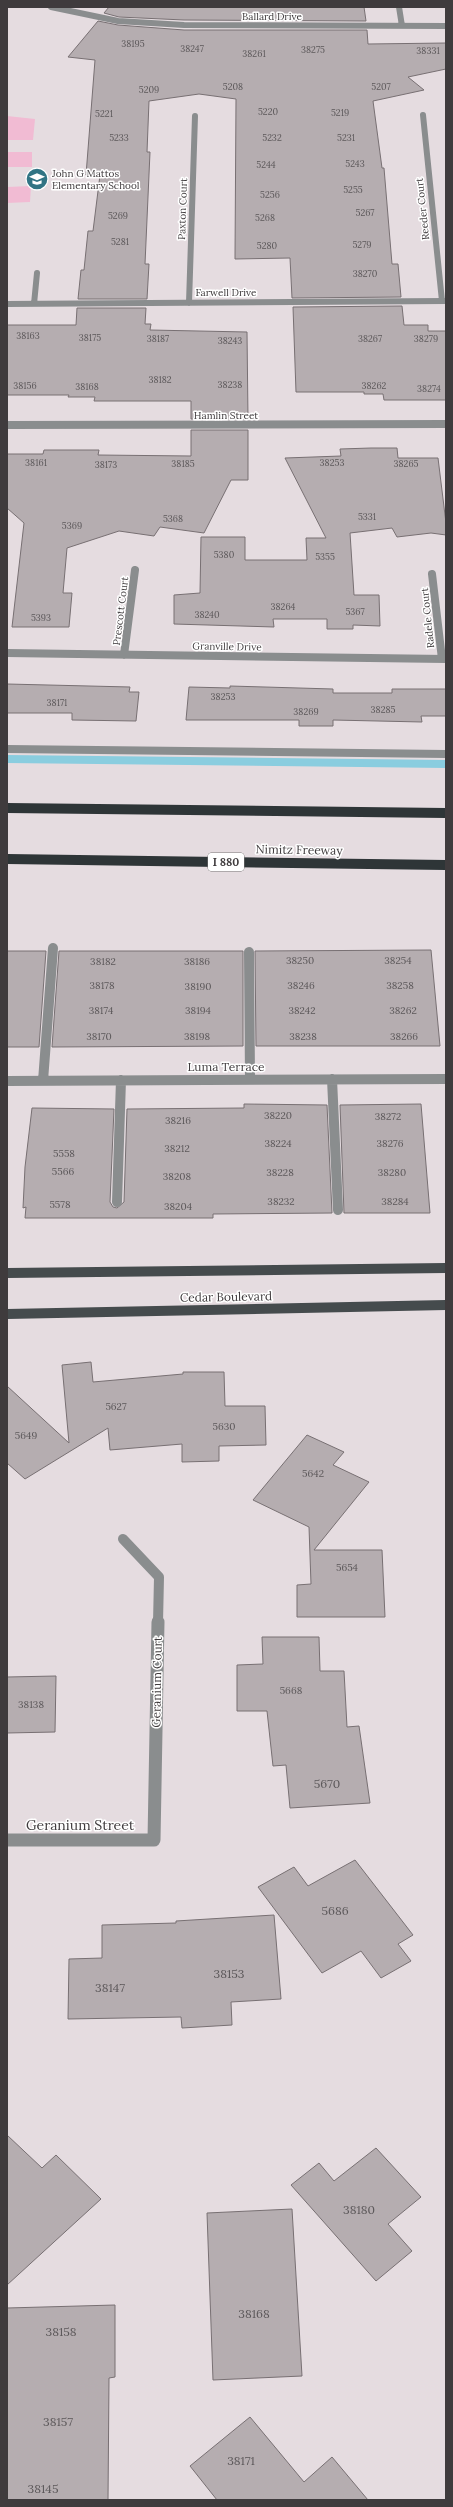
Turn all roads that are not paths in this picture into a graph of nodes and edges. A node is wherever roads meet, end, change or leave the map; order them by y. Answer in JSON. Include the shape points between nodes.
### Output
{"nodes":[{"id":1,"x":51,"y":7,"type":"edge"},
{"id":2,"x":399,"y":7,"type":"edge"},
{"id":3,"x":402,"y":26,"type":"junction"},
{"id":4,"x":446,"y":26,"type":"edge"},
{"id":5,"x":423,"y":115,"type":"dead end"},
{"id":6,"x":195,"y":116,"type":"dead end"},
{"id":7,"x":37,"y":274,"type":"dead end"},
{"id":8,"x":444,"y":301,"type":"edge"},
{"id":9,"x":189,"y":302,"type":"junction"},
{"id":10,"x":7,"y":304,"type":"edge"},
{"id":11,"x":34,"y":304,"type":"junction"},
{"id":12,"x":446,"y":424,"type":"edge"},
{"id":13,"x":7,"y":425,"type":"edge"},
{"id":14,"x":135,"y":570,"type":"dead end"},
{"id":15,"x":432,"y":574,"type":"dead end"},
{"id":16,"x":7,"y":653,"type":"edge"},
{"id":17,"x":124,"y":655,"type":"junction"},
{"id":18,"x":444,"y":660,"type":"edge"},
{"id":19,"x":7,"y":749,"type":"edge"},
{"id":20,"x":446,"y":754,"type":"edge"},
{"id":21,"x":7,"y":808,"type":"edge"},
{"id":22,"x":446,"y":813,"type":"edge"},
{"id":23,"x":7,"y":859,"type":"edge"},
{"id":24,"x":446,"y":865,"type":"edge"},
{"id":25,"x":53,"y":948,"type":"dead end"},
{"id":26,"x":249,"y":952,"type":"dead end"},
{"id":27,"x":332,"y":1078,"type":"junction"},
{"id":28,"x":250,"y":1079,"type":"junction"},
{"id":29,"x":446,"y":1079,"type":"edge"},
{"id":30,"x":121,"y":1080,"type":"junction"},
{"id":31,"x":7,"y":1081,"type":"edge"},
{"id":32,"x":43,"y":1081,"type":"junction"},
{"id":33,"x":117,"y":1202,"type":"dead end"},
{"id":34,"x":338,"y":1210,"type":"dead end"},
{"id":35,"x":446,"y":1268,"type":"edge"},
{"id":36,"x":7,"y":1273,"type":"edge"},
{"id":37,"x":446,"y":1305,"type":"edge"},
{"id":38,"x":7,"y":1314,"type":"edge"},
{"id":39,"x":123,"y":1539,"type":"dead end"},
{"id":40,"x":7,"y":1840,"type":"edge"},
{"id":41,"x":154,"y":1840,"type":"joint"}],
"edges":[{"from":1,"to":3,"type":"street","name":"Ballard Drive","via":[[118,21],[184,25]]},
{"from":2,"to":3,"type":"street"},
{"from":3,"to":4,"type":"street","name":"Ballard Drive"},
{"from":5,"to":8,"type":"street","name":"Reeder Court"},
{"from":6,"to":9,"type":"street","name":"Paxton Court"},
{"from":7,"to":11,"type":"street"},
{"from":8,"to":9,"type":"street","name":"Farwell Drive"},
{"from":9,"to":11,"type":"street","name":"Farwell Drive"},
{"from":10,"to":11,"type":"street","name":"Farwell Drive"},
{"from":12,"to":13,"type":"street","name":"Hamlin Street"},
{"from":14,"to":17,"type":"street","name":"Prescott Court"},
{"from":15,"to":18,"type":"street","name":"Radele Court"},
{"from":16,"to":17,"type":"street","name":"Granville Drive"},
{"from":17,"to":18,"type":"street","name":"Granville Drive"},
{"from":19,"to":20,"type":"street"},
{"from":21,"to":22,"type":"highway"},
{"from":23,"to":24,"type":"highway","name":"Nimitz Freeway","number":"I 880"},
{"from":25,"to":32,"type":"street"},
{"from":26,"to":28,"type":"street"},
{"from":27,"to":28,"type":"street","name":"Luma Terrace"},
{"from":27,"to":29,"type":"street","name":"Luma Terrace"},
{"from":27,"to":34,"type":"street"},
{"from":28,"to":30,"type":"street","name":"Luma Terrace"},
{"from":30,"to":32,"type":"street","name":"Luma Terrace"},
{"from":30,"to":33,"type":"street"},
{"from":31,"to":32,"type":"street","name":"Luma Terrace"},
{"from":35,"to":36,"type":"main road"},
{"from":37,"to":38,"type":"main road","name":"Cedar Boulevard"},
{"from":39,"to":41,"type":"street","name":"Geranium Court","via":[[160,1577]]},
{"from":40,"to":41,"type":"street","name":"Geranium Street"}]}
